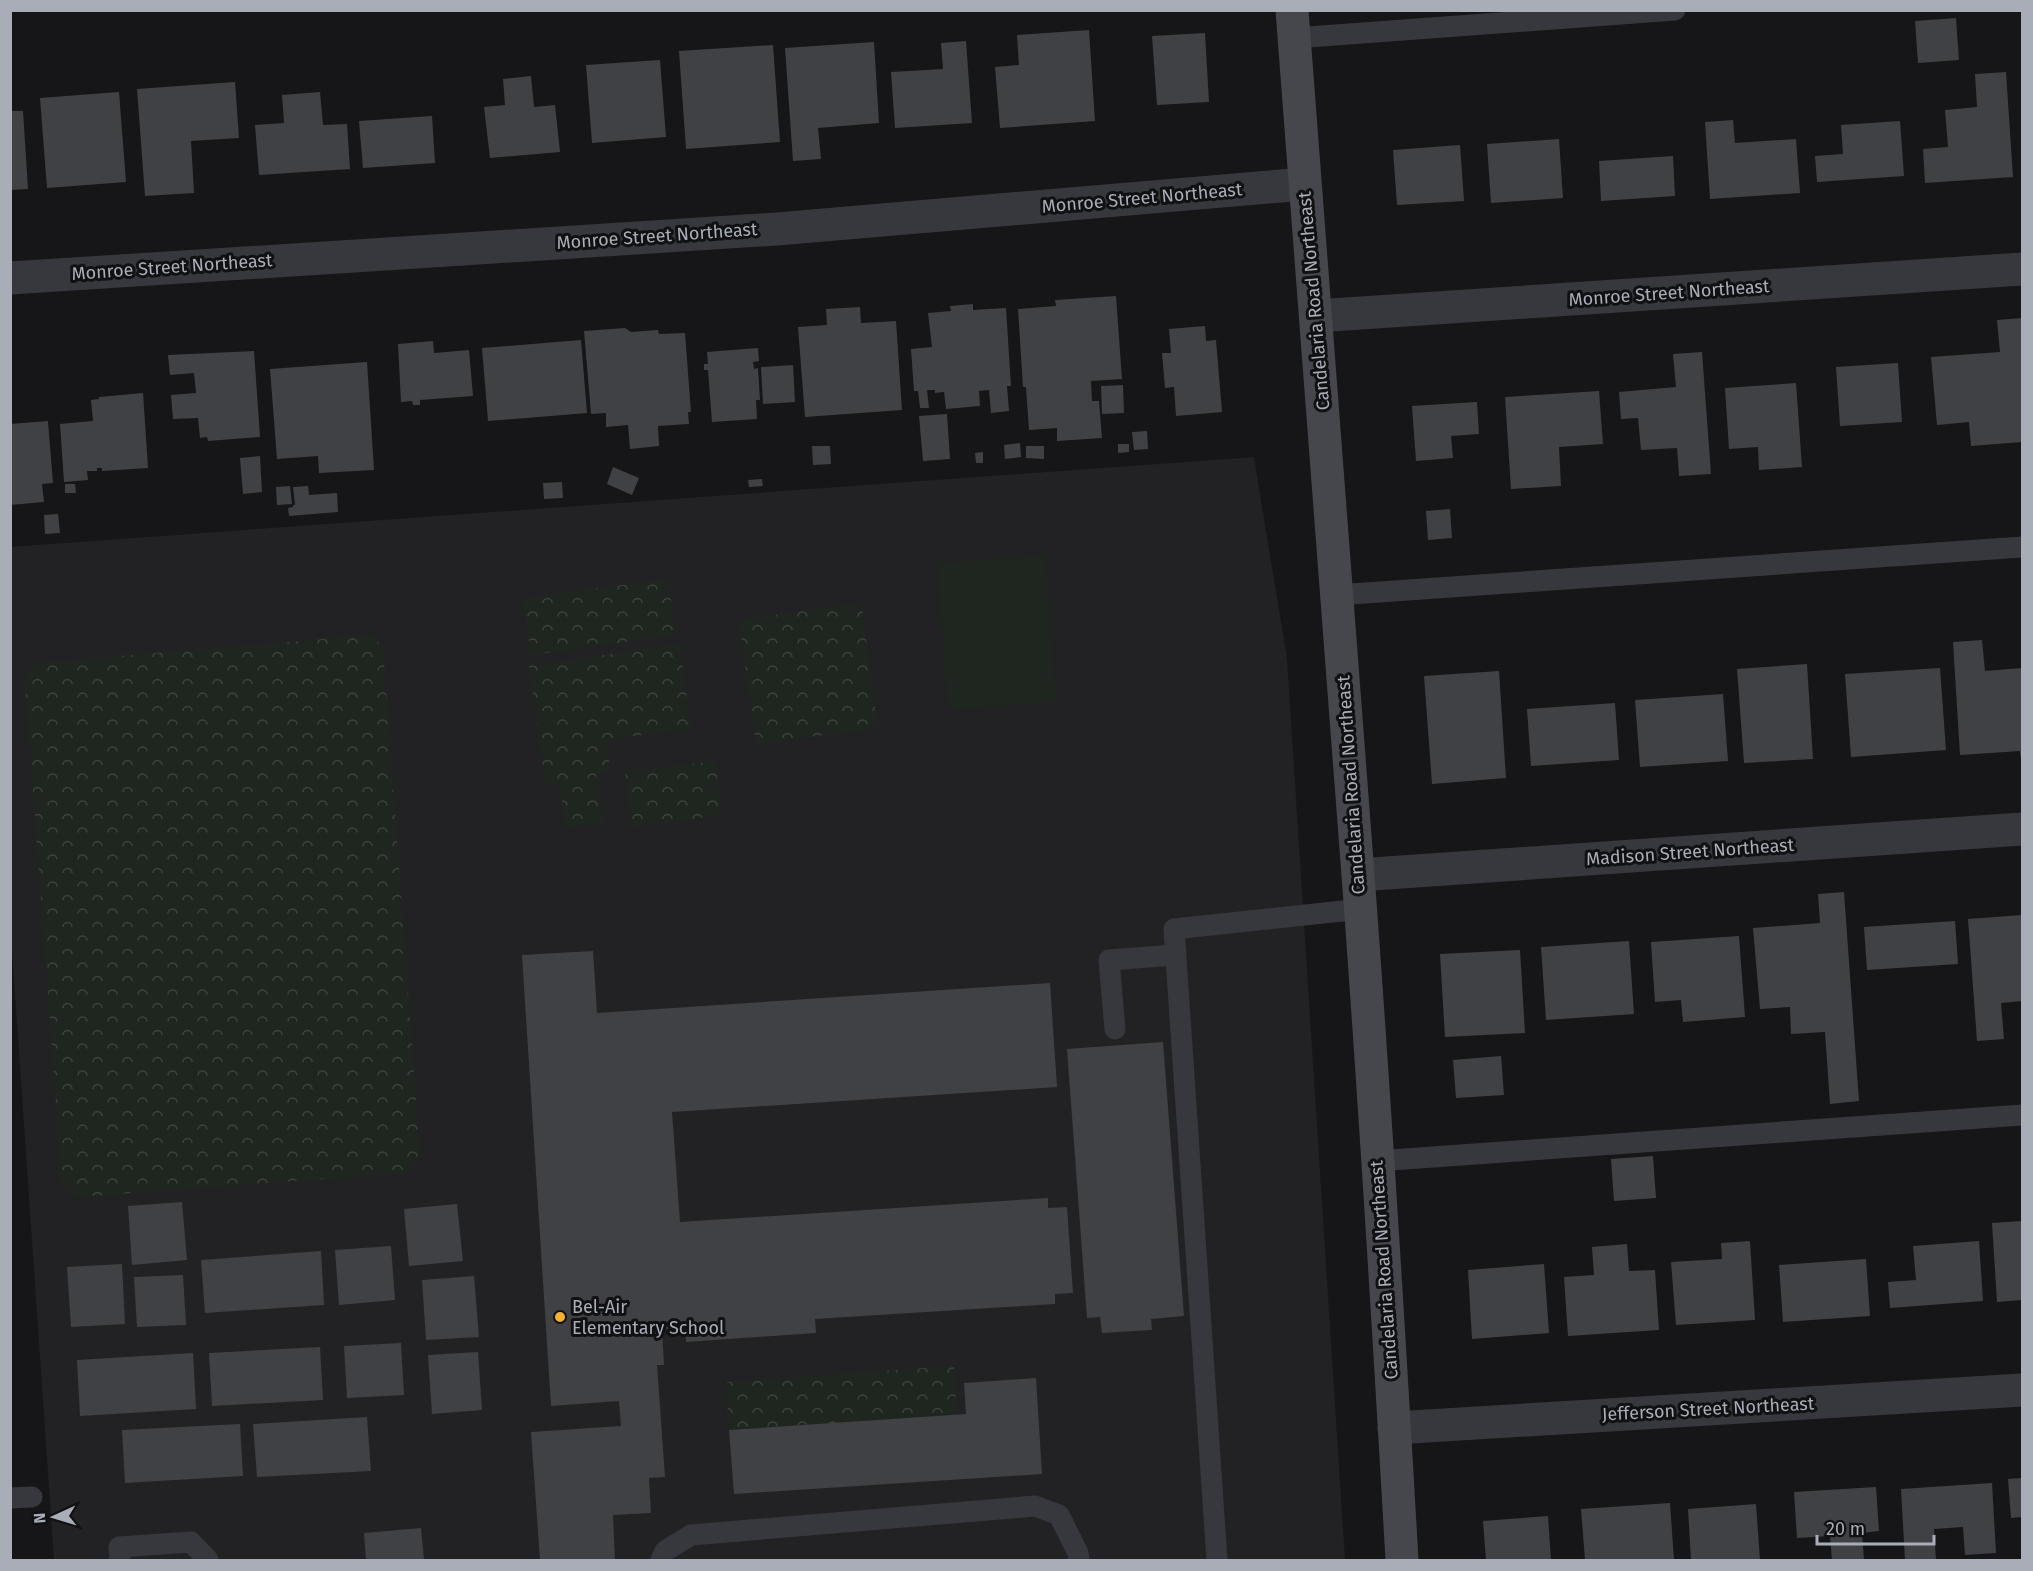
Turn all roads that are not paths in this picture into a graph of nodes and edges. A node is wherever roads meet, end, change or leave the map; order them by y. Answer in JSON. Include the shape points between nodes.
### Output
{"nodes":[{"id":1,"x":1675,"y":10,"type":"edge"},
{"id":2,"x":1293,"y":24,"type":"edge"},
{"id":3,"x":1304,"y":184,"type":"junction"},
{"id":4,"x":2022,"y":269,"type":"edge"},
{"id":5,"x":10,"y":278,"type":"edge"},
{"id":6,"x":1316,"y":316,"type":"junction"},
{"id":7,"x":2022,"y":547,"type":"edge"},
{"id":8,"x":1337,"y":595,"type":"junction"},
{"id":9,"x":2022,"y":829,"type":"edge"},
{"id":10,"x":1358,"y":875,"type":"junction"},
{"id":11,"x":1361,"y":909,"type":"junction"},
{"id":12,"x":1175,"y":955,"type":"junction"},
{"id":13,"x":1115,"y":1029,"type":"dead end"},
{"id":14,"x":2022,"y":1114,"type":"edge"},
{"id":15,"x":1377,"y":1161,"type":"junction"},
{"id":16,"x":2022,"y":1390,"type":"edge"},
{"id":17,"x":1394,"y":1428,"type":"junction"},
{"id":18,"x":32,"y":1497,"type":"dead end"},
{"id":19,"x":10,"y":1498,"type":"edge"},
{"id":20,"x":120,"y":1560,"type":"edge"},
{"id":21,"x":208,"y":1560,"type":"edge"},
{"id":22,"x":661,"y":1560,"type":"edge"},
{"id":23,"x":1079,"y":1560,"type":"edge"},
{"id":24,"x":1217,"y":1560,"type":"edge"},
{"id":25,"x":1402,"y":1560,"type":"edge"}],
"edges":[{"from":1,"to":2,"type":"lane"},
{"from":2,"to":3,"type":"main road","name":"Candelaria Road Northeast"},
{"from":3,"to":5,"type":"street","name":"Monroe Street Northeast","via":[[777,229]]},
{"from":3,"to":6,"type":"main road","name":"Candelaria Road Northeast"},
{"from":4,"to":6,"type":"street","name":"Monroe Street Northeast"},
{"from":6,"to":8,"type":"main road","name":"Candelaria Road Northeast"},
{"from":7,"to":8,"type":"lane"},
{"from":8,"to":10,"type":"main road","name":"Candelaria Road Northeast"},
{"from":9,"to":10,"type":"street","name":"Madison Street Northeast"},
{"from":10,"to":11,"type":"main road","name":"Candelaria Road Northeast"},
{"from":11,"to":12,"type":"lane","via":[[1174,928]]},
{"from":11,"to":15,"type":"main road","name":"Candelaria Road Northeast"},
{"from":12,"to":13,"type":"lane","via":[[1109,960]]},
{"from":12,"to":24,"type":"lane"},
{"from":14,"to":15,"type":"lane"},
{"from":15,"to":17,"type":"main road","name":"Candelaria Road Northeast"},
{"from":16,"to":17,"type":"street","name":"Jefferson Street Northeast"},
{"from":17,"to":25,"type":"main road","name":"Candelaria Road Northeast"},
{"from":18,"to":19,"type":"lane"},
{"from":20,"to":21,"type":"lane","via":[[119,1547],[191,1542]]},
{"from":22,"to":23,"type":"lane","via":[[665,1551],[691,1535],[1035,1506],[1059,1515]]}]}
